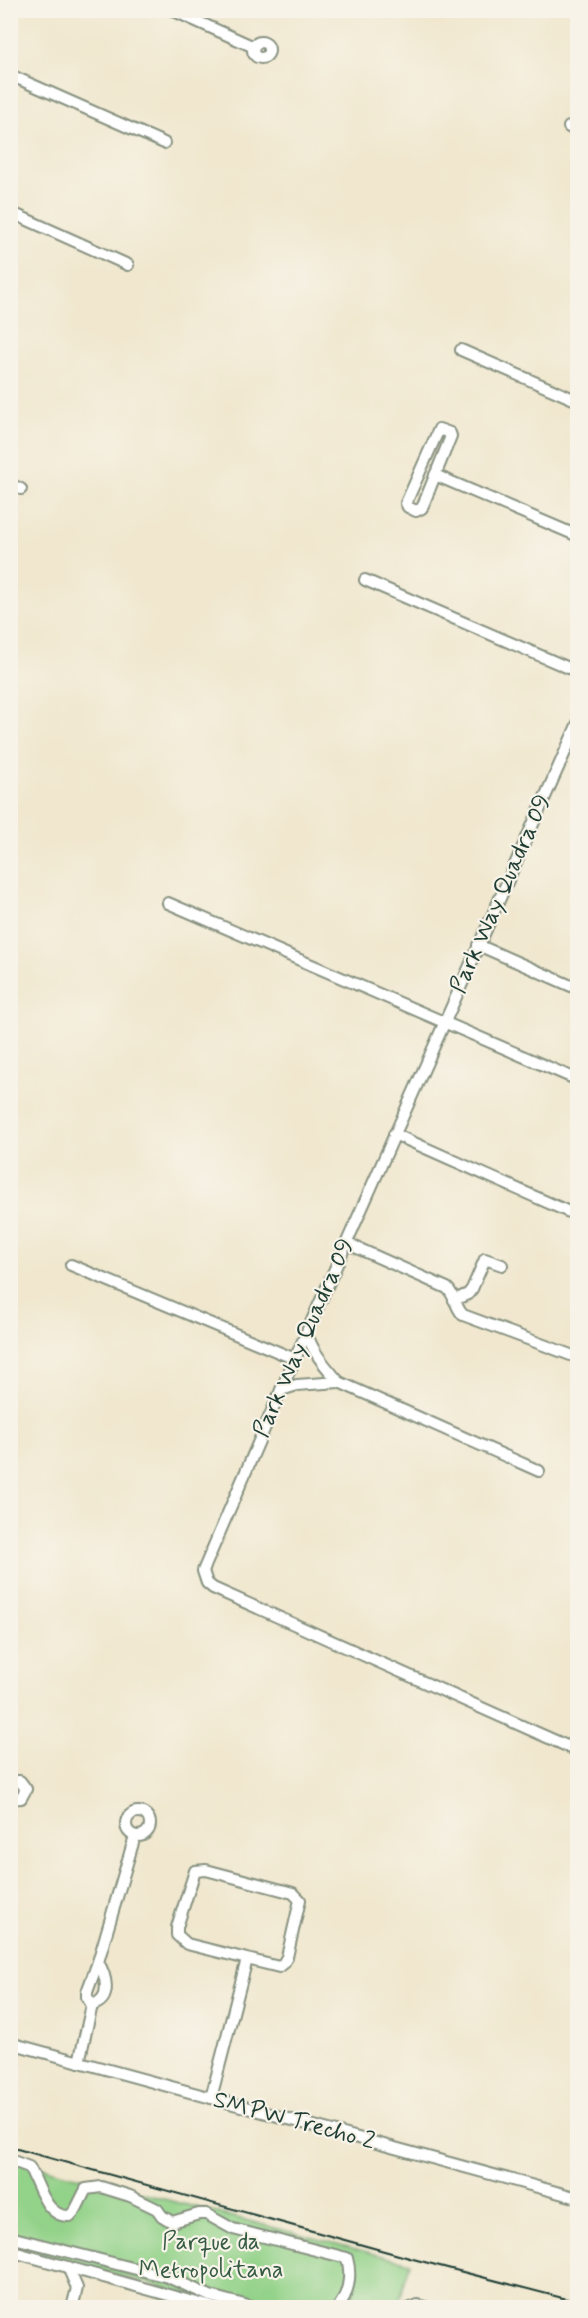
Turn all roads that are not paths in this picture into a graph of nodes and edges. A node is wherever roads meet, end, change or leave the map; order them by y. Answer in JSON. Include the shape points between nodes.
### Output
{"nodes":[{"id":1,"x":172,"y":10,"type":"edge"},
{"id":2,"x":254,"y":47,"type":"dead end"},
{"id":3,"x":10,"y":75,"type":"edge"},
{"id":4,"x":164,"y":143,"type":"dead end"},
{"id":5,"x":10,"y":212,"type":"edge"},
{"id":6,"x":128,"y":265,"type":"dead end"},
{"id":7,"x":461,"y":350,"type":"dead end"},
{"id":8,"x":578,"y":400,"type":"edge"},
{"id":9,"x":435,"y":475,"type":"junction"},
{"id":10,"x":578,"y":536,"type":"edge"},
{"id":11,"x":365,"y":580,"type":"dead end"},
{"id":12,"x":578,"y":672,"type":"edge"},
{"id":13,"x":578,"y":723,"type":"edge"},
{"id":14,"x":168,"y":903,"type":"dead end"},
{"id":15,"x":478,"y":945,"type":"junction"},
{"id":16,"x":578,"y":989,"type":"edge"},
{"id":17,"x":444,"y":1021,"type":"junction"},
{"id":18,"x":578,"y":1080,"type":"edge"},
{"id":19,"x":394,"y":1134,"type":"junction"},
{"id":20,"x":578,"y":1216,"type":"edge"},
{"id":21,"x":346,"y":1243,"type":"junction"},
{"id":22,"x":71,"y":1265,"type":"dead end"},
{"id":23,"x":502,"y":1265,"type":"dead end"},
{"id":24,"x":454,"y":1300,"type":"junction"},
{"id":25,"x":307,"y":1333,"type":"junction"},
{"id":26,"x":576,"y":1357,"type":"edge"},
{"id":27,"x":295,"y":1359,"type":"junction"},
{"id":28,"x":324,"y":1365,"type":"junction"},
{"id":29,"x":339,"y":1382,"type":"junction"},
{"id":30,"x":316,"y":1383,"type":"junction"},
{"id":31,"x":281,"y":1390,"type":"junction"},
{"id":32,"x":538,"y":1471,"type":"dead end"},
{"id":33,"x":578,"y":1751,"type":"edge"},
{"id":34,"x":10,"y":1781,"type":"edge"},
{"id":35,"x":11,"y":1803,"type":"edge"},
{"id":36,"x":135,"y":1836,"type":"dead end"},
{"id":37,"x":248,"y":1959,"type":"junction"},
{"id":38,"x":98,"y":1962,"type":"junction"},
{"id":39,"x":92,"y":2005,"type":"junction"},
{"id":40,"x":10,"y":2043,"type":"edge"},
{"id":41,"x":79,"y":2062,"type":"junction"},
{"id":42,"x":211,"y":2098,"type":"junction"},
{"id":43,"x":10,"y":2160,"type":"edge"},
{"id":44,"x":578,"y":2198,"type":"edge"},
{"id":45,"x":10,"y":2237,"type":"edge"},
{"id":46,"x":10,"y":2251,"type":"edge"},
{"id":47,"x":68,"y":2267,"type":"junction"},
{"id":48,"x":100,"y":2276,"type":"junction"},
{"id":49,"x":77,"y":2288,"type":"junction"},
{"id":50,"x":72,"y":2307,"type":"edge"},
{"id":51,"x":215,"y":2307,"type":"edge"},
{"id":52,"x":256,"y":2307,"type":"edge"},
{"id":53,"x":338,"y":2307,"type":"edge"},
{"id":54,"x":410,"y":2307,"type":"edge"},
{"id":55,"x":430,"y":2307,"type":"edge"}],
"edges":[{"from":1,"to":2,"type":"street"},
{"from":3,"to":4,"type":"street"},
{"from":5,"to":6,"type":"street"},
{"from":7,"to":8,"type":"street"},
{"from":9,"to":9,"type":"street","via":[[420,510],[408,507],[406,503],[441,428],[451,436]]},
{"from":9,"to":10,"type":"street"},
{"from":11,"to":12,"type":"street"},
{"from":13,"to":15,"type":"street","name":"Park Way Quadra 09"},
{"from":14,"to":17,"type":"street"},
{"from":15,"to":16,"type":"street"},
{"from":15,"to":17,"type":"street","name":"Park Way Quadra 09"},
{"from":17,"to":18,"type":"street"},
{"from":17,"to":19,"type":"street","name":"Park Way Quadra 09"},
{"from":19,"to":20,"type":"street"},
{"from":19,"to":21,"type":"street","name":"Park Way Quadra 09"},
{"from":21,"to":24,"type":"street","via":[[439,1283],[451,1291]]},
{"from":21,"to":25,"type":"street","name":"Park Way Quadra 09"},
{"from":22,"to":27,"type":"street"},
{"from":23,"to":24,"type":"street","via":[[485,1259],[468,1294]]},
{"from":24,"to":26,"type":"street","via":[[463,1315]]},
{"from":25,"to":27,"type":"street","name":"Park Way Quadra 09"},
{"from":25,"to":28,"type":"street"},
{"from":27,"to":31,"type":"street","name":"Park Way Quadra 09"},
{"from":28,"to":29,"type":"street"},
{"from":28,"to":30,"type":"street"},
{"from":29,"to":30,"type":"street"},
{"from":29,"to":32,"type":"street"},
{"from":30,"to":31,"type":"street"},
{"from":31,"to":33,"type":"street","name":"Park Way Quadra 09","via":[[204,1567],[207,1583]]},
{"from":34,"to":35,"type":"street","via":[[20,1781],[26,1789],[21,1798]]},
{"from":36,"to":38,"type":"street"},
{"from":37,"to":37,"type":"street","via":[[272,1966],[283,1964],[300,1906],[298,1896],[206,1870],[195,1871],[177,1935],[187,1944]]},
{"from":37,"to":42,"type":"street"},
{"from":38,"to":39,"type":"street","via":[[87,1992]]},
{"from":38,"to":39,"type":"street","via":[[107,1980],[100,2003]]},
{"from":39,"to":41,"type":"street"},
{"from":40,"to":41,"type":"street","name":"SMPW Trecho 2"},
{"from":41,"to":42,"type":"street","name":"SMPW Trecho 2"},
{"from":42,"to":44,"type":"street","name":"SMPW Trecho 2"},
{"from":43,"to":53,"type":"street","via":[[29,2167],[40,2193],[63,2216],[70,2216],[76,2209],[86,2189],[101,2187],[152,2206],[172,2222],[206,2214],[233,2229],[346,2258],[349,2285]]},
{"from":45,"to":52,"type":"street","via":[[168,2277],[210,2295]]},
{"from":46,"to":47,"type":"street"},
{"from":47,"to":48,"type":"street"},
{"from":47,"to":49,"type":"street"},
{"from":48,"to":49,"type":"street"},
{"from":48,"to":51,"type":"street"},
{"from":49,"to":50,"type":"street"},
{"from":54,"to":55,"type":"street"}]}
